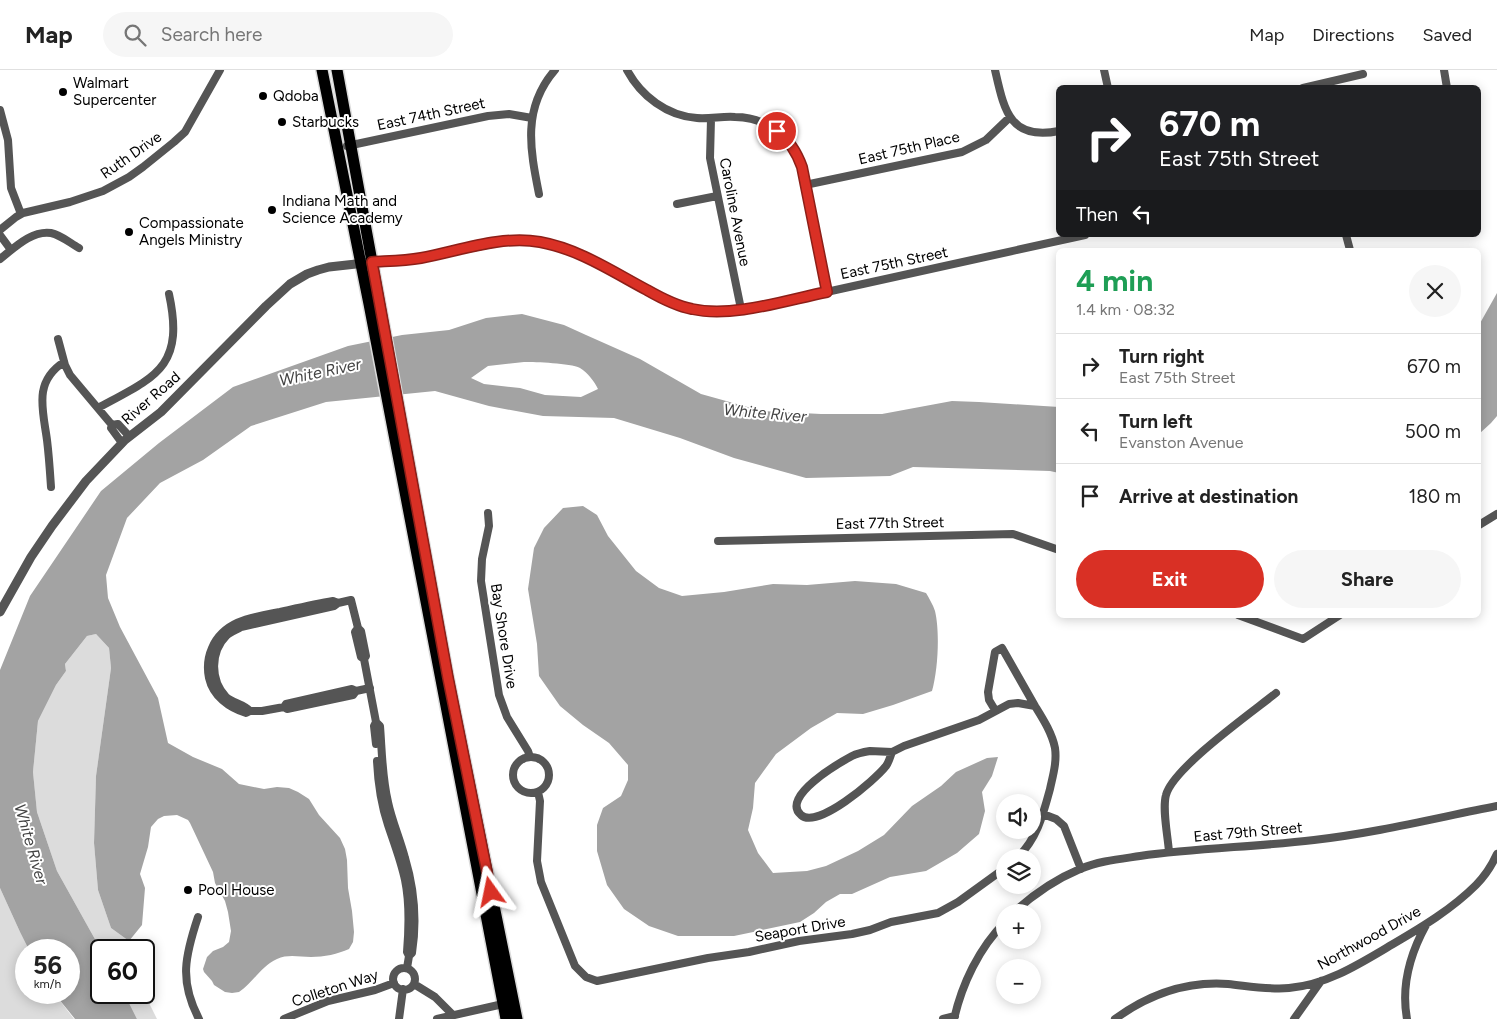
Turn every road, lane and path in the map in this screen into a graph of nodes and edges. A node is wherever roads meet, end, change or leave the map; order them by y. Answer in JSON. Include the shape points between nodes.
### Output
{"nodes":[{"id":1,"x":220,"y":70,"type":"edge"},
{"id":2,"x":322,"y":70,"type":"edge"},
{"id":3,"x":337,"y":70,"type":"edge"},
{"id":4,"x":555,"y":70,"type":"edge"},
{"id":5,"x":627,"y":70,"type":"edge"},
{"id":6,"x":995,"y":70,"type":"edge"},
{"id":7,"x":1104,"y":70,"type":"edge"},
{"id":8,"x":1444,"y":70,"type":"edge"},
{"id":9,"x":1363,"y":74,"type":"dead end"},
{"id":10,"x":1107,"y":85,"type":"edge"},
{"id":11,"x":1317,"y":85,"type":"edge"},
{"id":12,"x":1446,"y":85,"type":"edge"},
{"id":13,"x":0,"y":110,"type":"edge"},
{"id":14,"x":1010,"y":117,"type":"junction"},
{"id":15,"x":532,"y":118,"type":"junction"},
{"id":16,"x":711,"y":119,"type":"junction"},
{"id":17,"x":1056,"y":131,"type":"edge"},
{"id":18,"x":351,"y":145,"type":"junction"},
{"id":19,"x":337,"y":148,"type":"junction"},
{"id":20,"x":805,"y":186,"type":"junction"},
{"id":21,"x":539,"y":194,"type":"dead end"},
{"id":22,"x":717,"y":196,"type":"junction"},
{"id":23,"x":677,"y":204,"type":"dead end"},
{"id":24,"x":21,"y":214,"type":"junction"},
{"id":25,"x":0,"y":230,"type":"edge"},
{"id":26,"x":0,"y":235,"type":"edge"},
{"id":27,"x":1076,"y":237,"type":"edge"},
{"id":28,"x":0,"y":244,"type":"edge"},
{"id":29,"x":79,"y":248,"type":"dead end"},
{"id":30,"x":9,"y":252,"type":"junction"},
{"id":31,"x":0,"y":259,"type":"edge"},
{"id":32,"x":366,"y":262,"type":"junction"},
{"id":33,"x":827,"y":292,"type":"junction"},
{"id":34,"x":169,"y":294,"type":"dead end"},
{"id":35,"x":741,"y":309,"type":"junction"},
{"id":36,"x":58,"y":339,"type":"dead end"},
{"id":37,"x":64,"y":362,"type":"junction"},
{"id":38,"x":98,"y":408,"type":"junction"},
{"id":39,"x":125,"y":440,"type":"junction"},
{"id":40,"x":51,"y":487,"type":"dead end"},
{"id":41,"x":409,"y":490,"type":"junction"},
{"id":42,"x":488,"y":513,"type":"dead end"},
{"id":43,"x":1497,"y":514,"type":"edge"},
{"id":44,"x":1481,"y":524,"type":"edge"},
{"id":45,"x":718,"y":541,"type":"dead end"},
{"id":46,"x":1056,"y":549,"type":"edge"},
{"id":47,"x":0,"y":612,"type":"edge"},
{"id":48,"x":1246,"y":618,"type":"edge"},
{"id":49,"x":1335,"y":618,"type":"edge"},
{"id":50,"x":370,"y":688,"type":"junction"},
{"id":51,"x":1276,"y":694,"type":"dead end"},
{"id":52,"x":1035,"y":706,"type":"junction"},
{"id":53,"x":995,"y":710,"type":"junction"},
{"id":54,"x":892,"y":752,"type":"junction"},
{"id":55,"x":530,"y":757,"type":"junction"},
{"id":56,"x":538,"y":792,"type":"junction"},
{"id":57,"x":1497,"y":806,"type":"edge"},
{"id":58,"x":1043,"y":814,"type":"junction"},
{"id":59,"x":1025,"y":849,"type":"edge"},
{"id":60,"x":1169,"y":852,"type":"junction"},
{"id":61,"x":1497,"y":854,"type":"edge"},
{"id":62,"x":1081,"y":869,"type":"junction"},
{"id":63,"x":996,"y":875,"type":"edge"},
{"id":64,"x":1024,"y":904,"type":"edge"},
{"id":65,"x":198,"y":917,"type":"dead end"},
{"id":66,"x":1427,"y":924,"type":"junction"},
{"id":67,"x":996,"y":933,"type":"edge"},
{"id":68,"x":407,"y":968,"type":"junction"},
{"id":69,"x":1321,"y":981,"type":"junction"},
{"id":70,"x":394,"y":983,"type":"junction"},
{"id":71,"x":414,"y":984,"type":"junction"},
{"id":72,"x":403,"y":990,"type":"junction"},
{"id":73,"x":503,"y":1004,"type":"junction"},
{"id":74,"x":453,"y":1016,"type":"junction"},
{"id":75,"x":954,"y":1018,"type":"edge"},
{"id":76,"x":199,"y":1019,"type":"edge"},
{"id":77,"x":284,"y":1019,"type":"edge"},
{"id":78,"x":399,"y":1019,"type":"edge"},
{"id":79,"x":437,"y":1019,"type":"edge"},
{"id":80,"x":506,"y":1019,"type":"edge"},
{"id":81,"x":518,"y":1019,"type":"edge"},
{"id":82,"x":944,"y":1019,"type":"edge"},
{"id":83,"x":1115,"y":1019,"type":"edge"},
{"id":84,"x":1294,"y":1019,"type":"edge"},
{"id":85,"x":1407,"y":1019,"type":"edge"}],
"edges":[{"from":1,"to":24,"type":"street","name":"Ruth Drive","via":[[185,132],[143,167],[94,195]]},
{"from":2,"to":19,"type":"main road"},
{"from":3,"to":18,"type":"main road"},
{"from":4,"to":15,"type":"street","via":[[538,97]]},
{"from":5,"to":16,"type":"street","via":[[643,93],[659,106],[687,117]]},
{"from":6,"to":14,"type":"street","via":[[1003,104]]},
{"from":7,"to":10,"type":"street"},
{"from":8,"to":12,"type":"street"},
{"from":9,"to":11,"type":"street"},
{"from":13,"to":24,"type":"street","via":[[9,144],[11,188]]},
{"from":14,"to":17,"type":"street","via":[[1030,131]]},
{"from":14,"to":20,"type":"street","name":"East 75th Place","via":[[986,140],[962,152]]},
{"from":15,"to":18,"type":"street","name":"East 74th Street","via":[[509,114],[488,116]]},
{"from":15,"to":21,"type":"street","via":[[530,145]]},
{"from":16,"to":20,"type":"street","via":[[751,118],[775,129],[797,156]]},
{"from":16,"to":22,"type":"street","name":"Caroline Avenue","via":[[710,158]]},
{"from":18,"to":19,"type":"street","name":"East 74th Street"},
{"from":18,"to":32,"type":"main road","via":[[370,248]]},
{"from":19,"to":32,"type":"main road"},
{"from":20,"to":33,"type":"street"},
{"from":22,"to":23,"type":"street"},
{"from":22,"to":35,"type":"street","name":"Caroline Avenue"},
{"from":24,"to":25,"type":"street"},
{"from":26,"to":30,"type":"street"},
{"from":27,"to":33,"type":"street","name":"East 75th Street"},
{"from":28,"to":30,"type":"street"},
{"from":29,"to":30,"type":"street","via":[[48,233],[28,239]]},
{"from":30,"to":31,"type":"street"},
{"from":32,"to":35,"type":"street","name":"East 75th Street","via":[[417,259],[517,240],[536,242],[576,253],[680,306],[710,312]]},
{"from":32,"to":39,"type":"street","name":"River Road","via":[[323,269],[290,284],[161,412]]},
{"from":32,"to":41,"type":"main road"},
{"from":33,"to":35,"type":"street","name":"East 75th Street"},
{"from":34,"to":38,"type":"street","via":[[174,333],[165,361],[147,381]]},
{"from":36,"to":37,"type":"street"},
{"from":37,"to":38,"type":"street","via":[[72,378]]},
{"from":37,"to":40,"type":"street","via":[[53,370],[43,389]]},
{"from":38,"to":39,"type":"street","via":[[112,425],[118,424]]},
{"from":39,"to":47,"type":"street","name":"River Road","via":[[86,481],[52,526]]},
{"from":41,"to":73,"type":"main road"},
{"from":41,"to":81,"type":"main road"},
{"from":42,"to":55,"type":"street","name":"Bay Shore Drive","via":[[490,526],[482,559],[481,581],[499,695],[507,717]]},
{"from":43,"to":44,"type":"street"},
{"from":45,"to":46,"type":"street","name":"East 77th Street","via":[[1013,534]]},
{"from":48,"to":49,"type":"street","via":[[1303,639]]},
{"from":50,"to":50,"type":"street","via":[[352,689],[284,707],[246,713],[226,704],[214,689],[209,660],[219,636],[238,622],[351,600],[361,631]]},
{"from":50,"to":68,"type":"street","via":[[376,722],[380,795],[400,858],[409,906]]},
{"from":51,"to":60,"type":"street","via":[[1204,750],[1170,784],[1165,804]]},
{"from":52,"to":53,"type":"street","via":[[1018,703]]},
{"from":52,"to":53,"type":"street","via":[[1002,648],[995,652],[989,685],[989,698]]},
{"from":52,"to":58,"type":"street","via":[[1051,736],[1056,760]]},
{"from":53,"to":54,"type":"street","via":[[979,720]]},
{"from":54,"to":54,"type":"street","via":[[889,762],[879,774],[853,797],[824,814],[810,818],[799,813],[796,804],[799,796],[823,774],[862,752]]},
{"from":55,"to":56,"type":"street","name":"Bay Shore Drive","via":[[541,760],[549,771],[548,782]]},
{"from":55,"to":56,"type":"street","via":[[516,766],[514,781],[524,792]]},
{"from":56,"to":63,"type":"street","name":"Seaport Drive","via":[[539,877],[575,966],[586,977],[597,981],[799,941],[858,933],[891,922],[938,913]]},
{"from":57,"to":60,"type":"street","name":"East 79th Street","via":[[1342,836]]},
{"from":58,"to":59,"type":"street"},
{"from":58,"to":62,"type":"street","via":[[1064,826]]},
{"from":60,"to":62,"type":"street","name":"East 79th Street"},
{"from":61,"to":66,"type":"street","name":"Northwood Drive","via":[[1477,884]]},
{"from":62,"to":64,"type":"street","name":"East 79th Street","via":[[1041,890]]},
{"from":65,"to":76,"type":"street","via":[[185,971],[187,987]]},
{"from":66,"to":69,"type":"street","name":"Northwood Drive"},
{"from":66,"to":85,"type":"street","via":[[1407,972]]},
{"from":67,"to":75,"type":"street","via":[[973,967]]},
{"from":68,"to":70,"type":"street","via":[[395,973]]},
{"from":68,"to":71,"type":"street","via":[[415,976]]},
{"from":69,"to":83,"type":"street","name":"Northwood Drive","via":[[1280,988],[1194,985],[1150,998]]},
{"from":69,"to":84,"type":"street"},
{"from":70,"to":72,"type":"street"},
{"from":70,"to":77,"type":"street","name":"Colleton Way","via":[[328,1001]]},
{"from":71,"to":72,"type":"street"},
{"from":71,"to":74,"type":"street","via":[[435,997]]},
{"from":72,"to":78,"type":"street"},
{"from":73,"to":74,"type":"street"},
{"from":73,"to":80,"type":"main road"},
{"from":74,"to":79,"type":"street"},
{"from":75,"to":82,"type":"street"}]}
